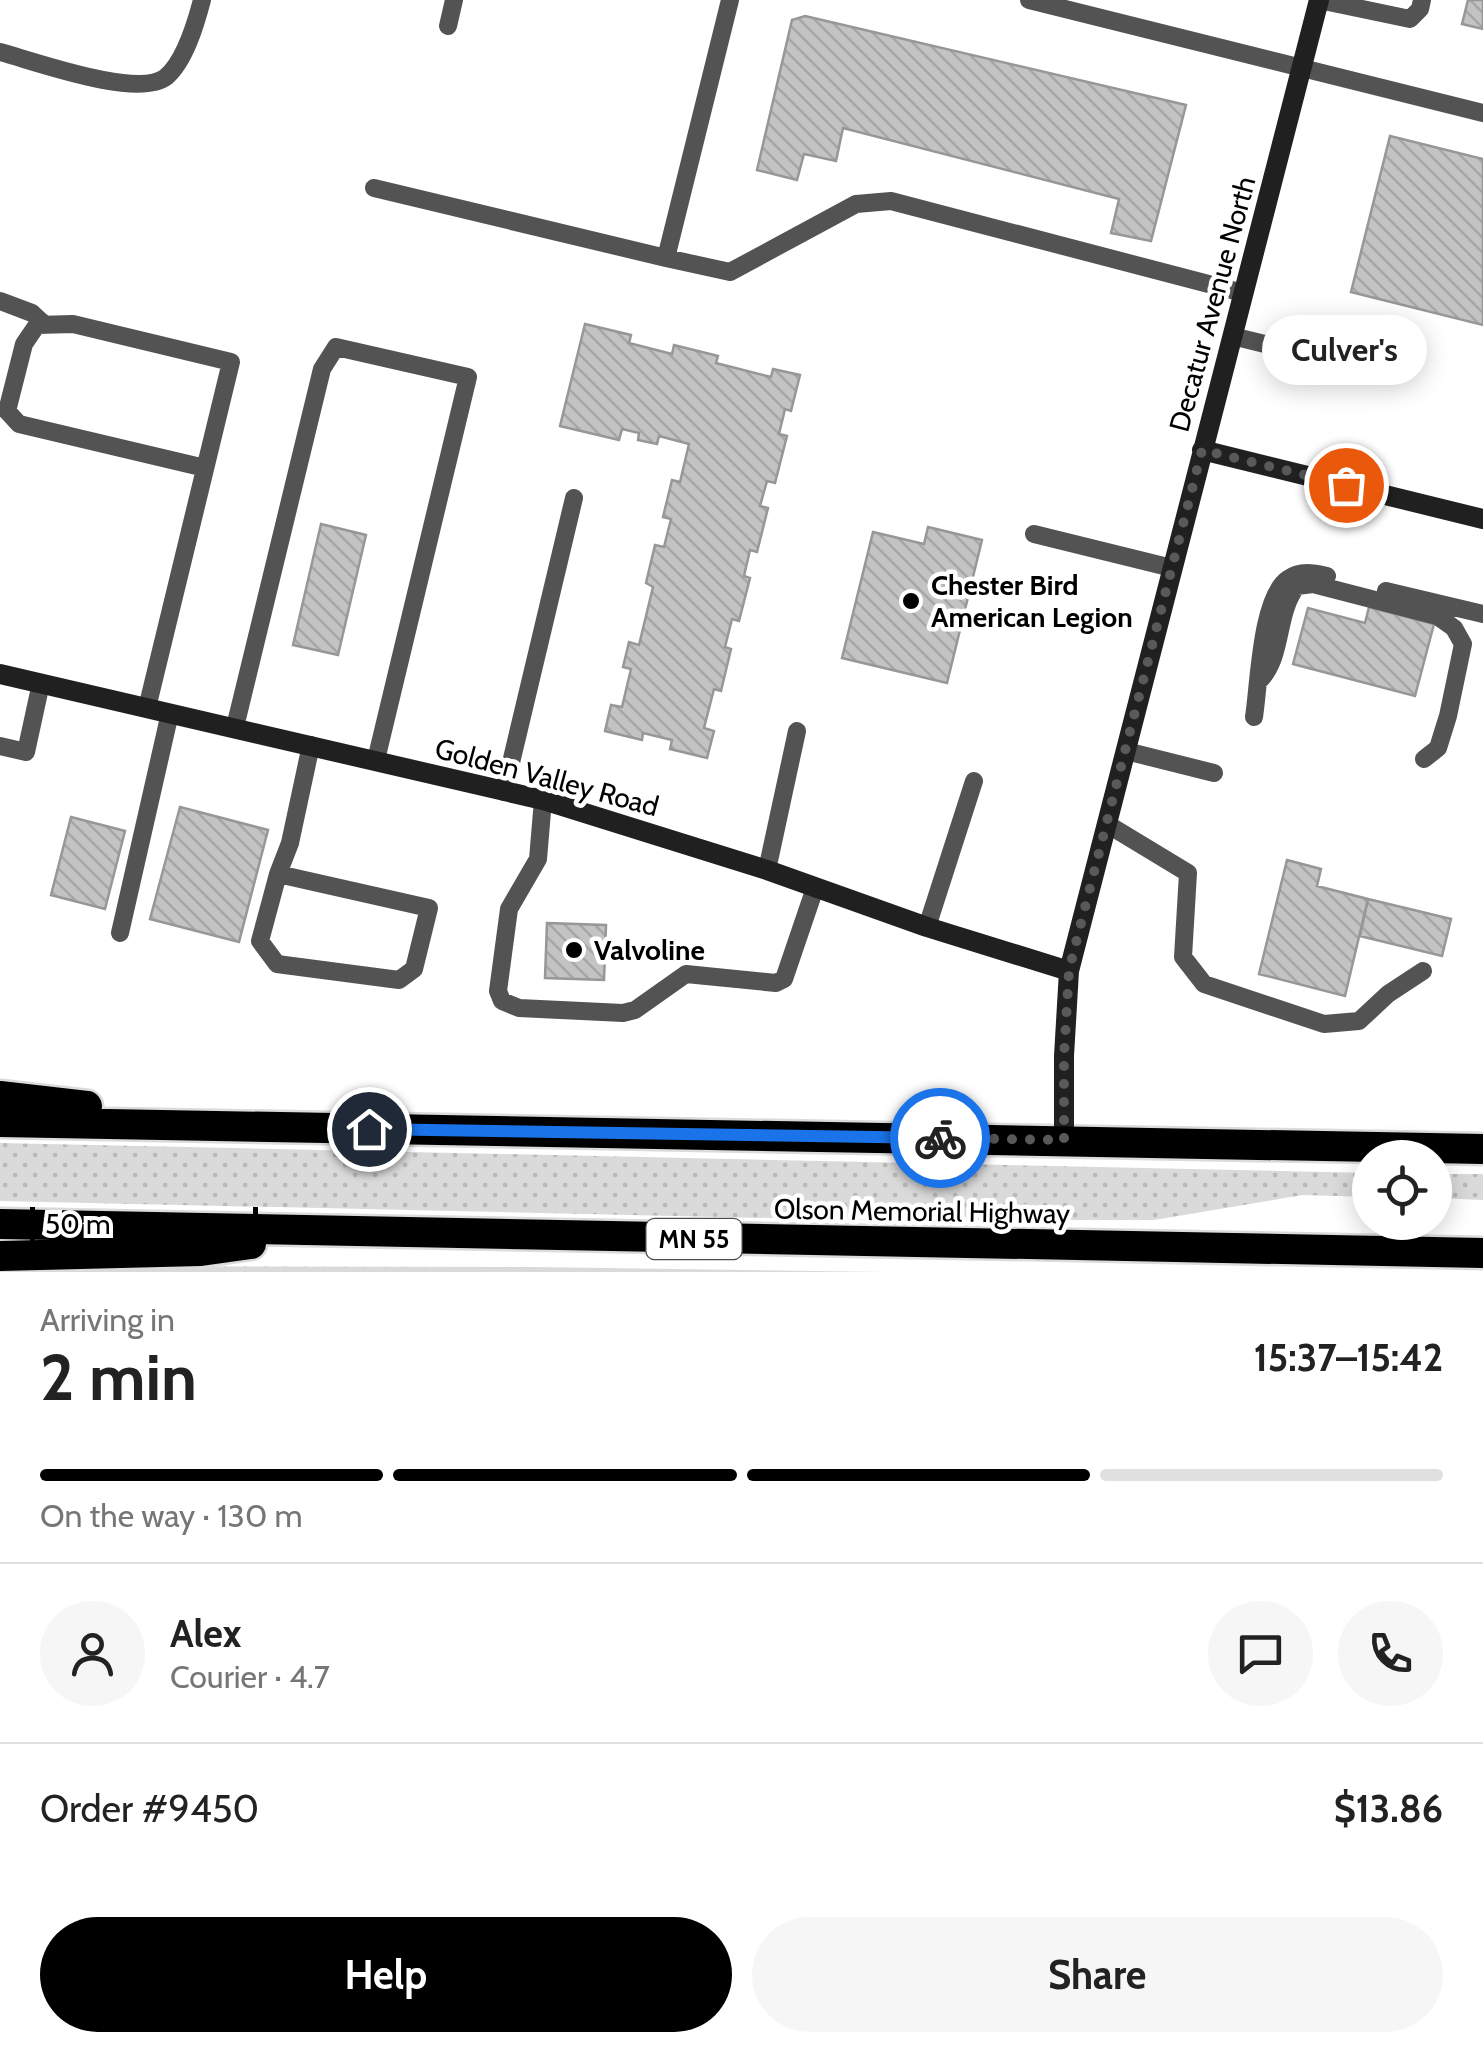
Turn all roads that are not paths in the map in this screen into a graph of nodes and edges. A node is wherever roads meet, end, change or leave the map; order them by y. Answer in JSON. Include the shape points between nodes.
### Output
{"nodes":[{"id":1,"x":202,"y":0,"type":"edge"},
{"id":2,"x":454,"y":0,"type":"edge"},
{"id":3,"x":730,"y":0,"type":"edge"},
{"id":4,"x":1028,"y":0,"type":"edge"},
{"id":5,"x":1320,"y":0,"type":"edge"},
{"id":6,"x":1422,"y":0,"type":"edge"},
{"id":7,"x":448,"y":26,"type":"dead end"},
{"id":8,"x":0,"y":52,"type":"edge"},
{"id":9,"x":1302,"y":66,"type":"junction"},
{"id":10,"x":1483,"y":114,"type":"edge"},
{"id":11,"x":374,"y":188,"type":"dead end"},
{"id":12,"x":666,"y":258,"type":"junction"},
{"id":13,"x":1243,"y":292,"type":"junction"},
{"id":14,"x":0,"y":300,"type":"edge"},
{"id":15,"x":45,"y":325,"type":"junction"},
{"id":16,"x":1232,"y":336,"type":"junction"},
{"id":17,"x":1315,"y":356,"type":"dead end"},
{"id":18,"x":1202,"y":450,"type":"junction"},
{"id":19,"x":205,"y":468,"type":"junction"},
{"id":20,"x":574,"y":498,"type":"dead end"},
{"id":21,"x":1483,"y":520,"type":"edge"},
{"id":22,"x":1034,"y":534,"type":"dead end"},
{"id":23,"x":1172,"y":568,"type":"junction"},
{"id":24,"x":1483,"y":614,"type":"edge"},
{"id":25,"x":0,"y":674,"type":"edge"},
{"id":26,"x":1259,"y":682,"type":"junction"},
{"id":27,"x":42,"y":683,"type":"junction"},
{"id":28,"x":148,"y":708,"type":"junction"},
{"id":29,"x":170,"y":713,"type":"junction"},
{"id":30,"x":1254,"y":716,"type":"dead end"},
{"id":31,"x":236,"y":728,"type":"junction"},
{"id":32,"x":797,"y":731,"type":"dead end"},
{"id":33,"x":311,"y":745,"type":"junction"},
{"id":34,"x":0,"y":746,"type":"edge"},
{"id":35,"x":1126,"y":751,"type":"junction"},
{"id":36,"x":376,"y":760,"type":"junction"},
{"id":37,"x":1424,"y":760,"type":"dead end"},
{"id":38,"x":1214,"y":773,"type":"dead end"},
{"id":39,"x":974,"y":781,"type":"dead end"},
{"id":40,"x":504,"y":792,"type":"junction"},
{"id":41,"x":543,"y":800,"type":"junction"},
{"id":42,"x":1107,"y":824,"type":"junction"},
{"id":43,"x":767,"y":870,"type":"junction"},
{"id":44,"x":278,"y":874,"type":"junction"},
{"id":45,"x":815,"y":888,"type":"junction"},
{"id":46,"x":927,"y":927,"type":"junction"},
{"id":47,"x":120,"y":933,"type":"dead end"},
{"id":48,"x":1069,"y":970,"type":"junction"},
{"id":49,"x":1423,"y":971,"type":"dead end"},
{"id":50,"x":0,"y":1096,"type":"edge"},
{"id":51,"x":0,"y":1122,"type":"edge"},
{"id":52,"x":254,"y":1127,"type":"junction"},
{"id":53,"x":1064,"y":1140,"type":"junction"},
{"id":54,"x":1483,"y":1149,"type":"edge"},
{"id":55,"x":0,"y":1224,"type":"edge"},
{"id":56,"x":342,"y":1231,"type":"junction"},
{"id":57,"x":1387,"y":1252,"type":"junction"},
{"id":58,"x":1483,"y":1252,"type":"edge"},
{"id":59,"x":0,"y":1256,"type":"edge"},
{"id":60,"x":1483,"y":1272,"type":"edge"}],
"edges":[{"from":1,"to":8,"type":"lane","via":[[192,38],[166,77],[141,85]]},
{"from":2,"to":7,"type":"lane"},
{"from":3,"to":12,"type":"lane"},
{"from":4,"to":9,"type":"lane"},
{"from":5,"to":6,"type":"lane","via":[[1410,19]]},
{"from":5,"to":9,"type":"street","name":"Decatur Avenue North"},
{"from":9,"to":10,"type":"lane"},
{"from":9,"to":13,"type":"street","name":"Decatur Avenue North"},
{"from":11,"to":12,"type":"lane"},
{"from":12,"to":13,"type":"lane","via":[[730,272],[856,204],[891,200]]},
{"from":13,"to":16,"type":"street","name":"Decatur Avenue North"},
{"from":14,"to":15,"type":"lane","via":[[32,312]]},
{"from":15,"to":19,"type":"lane","via":[[73,324],[231,362]]},
{"from":15,"to":19,"type":"lane","via":[[24,344],[7,411],[19,424]]},
{"from":16,"to":17,"type":"lane"},
{"from":16,"to":18,"type":"street","name":"Decatur Avenue North"},
{"from":18,"to":21,"type":"street"},
{"from":18,"to":23,"type":"street","name":"Decatur Avenue North"},
{"from":19,"to":28,"type":"lane"},
{"from":20,"to":40,"type":"lane"},
{"from":22,"to":23,"type":"lane"},
{"from":23,"to":35,"type":"street","name":"Decatur Avenue North"},
{"from":24,"to":26,"type":"lane","via":[[1300,573],[1276,591]]},
{"from":25,"to":27,"type":"street","name":"Golden Valley Road"},
{"from":26,"to":30,"type":"lane"},
{"from":26,"to":37,"type":"lane","via":[[1271,670],[1287,600],[1298,586],[1314,584],[1437,616],[1463,644],[1438,748]]},
{"from":27,"to":28,"type":"street","name":"Golden Valley Road"},
{"from":27,"to":34,"type":"lane","via":[[26,752]]},
{"from":28,"to":29,"type":"street","name":"Golden Valley Road"},
{"from":29,"to":31,"type":"street","name":"Golden Valley Road"},
{"from":29,"to":47,"type":"lane"},
{"from":31,"to":33,"type":"street","name":"Golden Valley Road"},
{"from":31,"to":36,"type":"lane","via":[[322,369],[336,347],[468,376]]},
{"from":32,"to":43,"type":"lane"},
{"from":33,"to":36,"type":"street","name":"Golden Valley Road"},
{"from":33,"to":44,"type":"lane"},
{"from":35,"to":38,"type":"lane"},
{"from":35,"to":42,"type":"street","name":"Decatur Avenue North"},
{"from":36,"to":40,"type":"street","name":"Golden Valley Road"},
{"from":39,"to":46,"type":"lane"},
{"from":40,"to":41,"type":"street","name":"Golden Valley Road"},
{"from":41,"to":43,"type":"street","name":"Golden Valley Road"},
{"from":41,"to":45,"type":"lane","via":[[538,859],[509,910],[498,991],[518,1008],[623,1013],[686,974],[776,983],[784,979]]},
{"from":42,"to":48,"type":"street","name":"Decatur Avenue North"},
{"from":42,"to":49,"type":"lane","via":[[1188,872],[1183,957],[1204,984],[1324,1024],[1360,1021]]},
{"from":43,"to":45,"type":"street","name":"Golden Valley Road"},
{"from":44,"to":44,"type":"lane","via":[[429,908],[414,969],[399,980],[277,964],[260,941]]},
{"from":45,"to":46,"type":"street","name":"Golden Valley Road"},
{"from":46,"to":48,"type":"street","name":"Golden Valley Road"},
{"from":48,"to":53,"type":"street","name":"Decatur Avenue North"},
{"from":50,"to":52,"type":"highway"},
{"from":51,"to":52,"type":"highway"},
{"from":52,"to":53,"type":"highway"},
{"from":53,"to":54,"type":"highway"},
{"from":55,"to":56,"type":"highway","name":"Olson Memorial Highway","number":"MN 55"},
{"from":56,"to":57,"type":"highway","name":"Olson Memorial Highway","number":"MN 55"},
{"from":56,"to":59,"type":"highway","via":[[201,1251]]},
{"from":57,"to":58,"type":"highway","name":"Olson Memorial Highway","number":"MN 55"},
{"from":57,"to":60,"type":"highway"}]}
